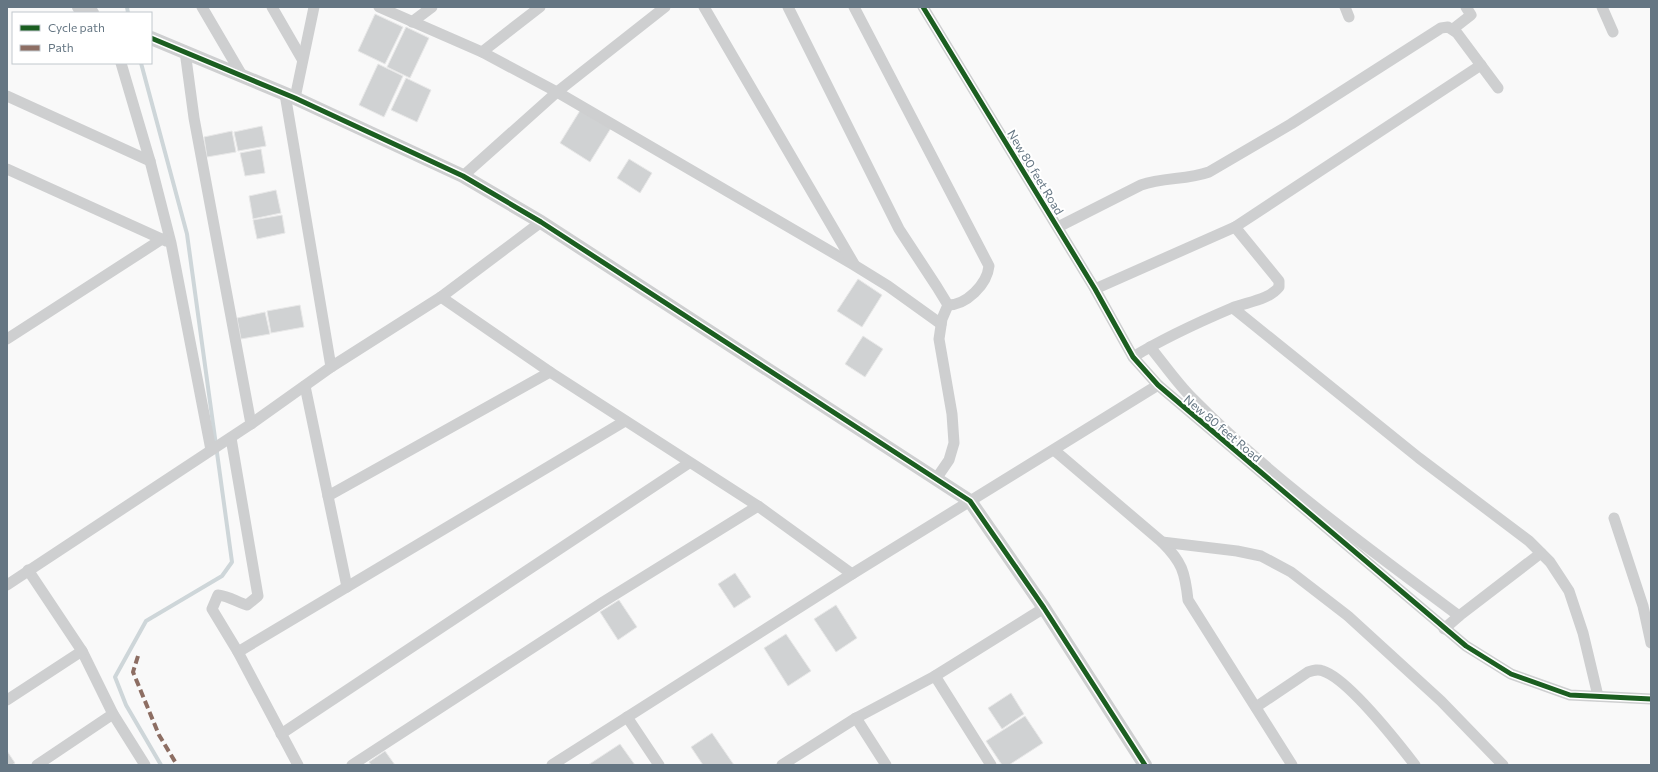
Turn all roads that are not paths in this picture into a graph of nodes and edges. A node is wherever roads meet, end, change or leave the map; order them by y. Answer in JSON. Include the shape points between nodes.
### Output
{"nodes":[{"id":1,"x":79,"y":7,"type":"edge"},
{"id":2,"x":202,"y":7,"type":"edge"},
{"id":3,"x":272,"y":7,"type":"edge"},
{"id":4,"x":314,"y":7,"type":"edge"},
{"id":5,"x":379,"y":7,"type":"edge"},
{"id":6,"x":432,"y":7,"type":"edge"},
{"id":7,"x":540,"y":7,"type":"edge"},
{"id":8,"x":665,"y":7,"type":"edge"},
{"id":9,"x":704,"y":7,"type":"edge"},
{"id":10,"x":788,"y":7,"type":"edge"},
{"id":11,"x":854,"y":7,"type":"edge"},
{"id":12,"x":923,"y":7,"type":"edge"},
{"id":13,"x":1466,"y":7,"type":"edge"},
{"id":14,"x":1602,"y":7,"type":"edge"},
{"id":15,"x":90,"y":12,"type":"edge"},
{"id":16,"x":412,"y":22,"type":"junction"},
{"id":17,"x":1453,"y":30,"type":"junction"},
{"id":18,"x":1613,"y":32,"type":"dead end"},
{"id":19,"x":152,"y":38,"type":"edge"},
{"id":20,"x":185,"y":51,"type":"junction"},
{"id":21,"x":482,"y":52,"type":"junction"},
{"id":22,"x":302,"y":59,"type":"junction"},
{"id":23,"x":121,"y":64,"type":"edge"},
{"id":24,"x":1480,"y":65,"type":"junction"},
{"id":25,"x":243,"y":77,"type":"junction"},
{"id":26,"x":1498,"y":88,"type":"dead end"},
{"id":27,"x":557,"y":92,"type":"junction"},
{"id":28,"x":7,"y":96,"type":"edge"},
{"id":29,"x":290,"y":96,"type":"junction"},
{"id":30,"x":150,"y":161,"type":"junction"},
{"id":31,"x":7,"y":169,"type":"edge"},
{"id":32,"x":463,"y":176,"type":"junction"},
{"id":33,"x":540,"y":222,"type":"junction"},
{"id":34,"x":1058,"y":227,"type":"junction"},
{"id":35,"x":1235,"y":227,"type":"junction"},
{"id":36,"x":166,"y":241,"type":"junction"},
{"id":37,"x":854,"y":265,"type":"junction"},
{"id":38,"x":1095,"y":289,"type":"junction"},
{"id":39,"x":441,"y":297,"type":"junction"},
{"id":40,"x":948,"y":305,"type":"junction"},
{"id":41,"x":1233,"y":308,"type":"junction"},
{"id":42,"x":941,"y":324,"type":"junction"},
{"id":43,"x":7,"y":339,"type":"edge"},
{"id":44,"x":1150,"y":347,"type":"junction"},
{"id":45,"x":1133,"y":357,"type":"junction"},
{"id":46,"x":330,"y":367,"type":"junction"},
{"id":47,"x":550,"y":372,"type":"junction"},
{"id":48,"x":1158,"y":385,"type":"junction"},
{"id":49,"x":305,"y":386,"type":"junction"},
{"id":50,"x":625,"y":421,"type":"junction"},
{"id":51,"x":251,"y":424,"type":"junction"},
{"id":52,"x":231,"y":438,"type":"junction"},
{"id":53,"x":211,"y":450,"type":"junction"},
{"id":54,"x":1054,"y":450,"type":"junction"},
{"id":55,"x":688,"y":462,"type":"junction"},
{"id":56,"x":936,"y":479,"type":"junction"},
{"id":57,"x":328,"y":496,"type":"junction"},
{"id":58,"x":970,"y":501,"type":"junction"},
{"id":59,"x":758,"y":506,"type":"junction"},
{"id":60,"x":1614,"y":518,"type":"dead end"},
{"id":61,"x":1162,"y":542,"type":"junction"},
{"id":62,"x":1541,"y":553,"type":"junction"},
{"id":63,"x":28,"y":570,"type":"junction"},
{"id":64,"x":852,"y":574,"type":"junction"},
{"id":65,"x":7,"y":585,"type":"edge"},
{"id":66,"x":347,"y":587,"type":"junction"},
{"id":67,"x":1647,"y":605,"type":"edge"},
{"id":68,"x":1044,"y":608,"type":"junction"},
{"id":69,"x":1459,"y":616,"type":"junction"},
{"id":70,"x":1444,"y":629,"type":"junction"},
{"id":71,"x":1651,"y":643,"type":"edge"},
{"id":72,"x":82,"y":651,"type":"junction"},
{"id":73,"x":238,"y":652,"type":"junction"},
{"id":74,"x":935,"y":676,"type":"junction"},
{"id":75,"x":1598,"y":696,"type":"junction"},
{"id":76,"x":1651,"y":699,"type":"edge"},
{"id":77,"x":7,"y":700,"type":"edge"},
{"id":78,"x":1256,"y":707,"type":"junction"},
{"id":79,"x":113,"y":714,"type":"junction"},
{"id":80,"x":627,"y":717,"type":"junction"},
{"id":81,"x":856,"y":718,"type":"junction"},
{"id":82,"x":281,"y":734,"type":"junction"},
{"id":83,"x":37,"y":765,"type":"edge"},
{"id":84,"x":145,"y":765,"type":"edge"},
{"id":85,"x":298,"y":765,"type":"edge"},
{"id":86,"x":352,"y":765,"type":"edge"},
{"id":87,"x":552,"y":765,"type":"edge"},
{"id":88,"x":659,"y":765,"type":"edge"},
{"id":89,"x":782,"y":765,"type":"edge"},
{"id":90,"x":886,"y":765,"type":"edge"},
{"id":91,"x":991,"y":765,"type":"edge"},
{"id":92,"x":1145,"y":765,"type":"edge"},
{"id":93,"x":1292,"y":765,"type":"edge"},
{"id":94,"x":1415,"y":765,"type":"edge"},
{"id":95,"x":1503,"y":765,"type":"edge"}],
"edges":[{"from":1,"to":15,"type":"street"},
{"from":2,"to":25,"type":"street"},
{"from":3,"to":22,"type":"street"},
{"from":4,"to":22,"type":"street"},
{"from":5,"to":16,"type":"street"},
{"from":6,"to":16,"type":"street"},
{"from":7,"to":21,"type":"street"},
{"from":8,"to":27,"type":"street"},
{"from":9,"to":37,"type":"street"},
{"from":10,"to":40,"type":"street","via":[[899,229]]},
{"from":11,"to":40,"type":"street","via":[[989,266],[985,280],[976,291],[955,305]]},
{"from":12,"to":34,"type":"street","name":"New 80 feet Road"},
{"from":13,"to":17,"type":"street","via":[[1472,15]]},
{"from":14,"to":18,"type":"street"},
{"from":16,"to":21,"type":"street"},
{"from":17,"to":24,"type":"street"},
{"from":17,"to":34,"type":"street","via":[[1441,28],[1291,124],[1209,172],[1196,176],[1153,180]]},
{"from":19,"to":20,"type":"street"},
{"from":20,"to":25,"type":"street"},
{"from":20,"to":51,"type":"street","via":[[194,118]]},
{"from":21,"to":27,"type":"street"},
{"from":22,"to":29,"type":"street"},
{"from":23,"to":30,"type":"street"},
{"from":24,"to":26,"type":"street"},
{"from":24,"to":35,"type":"street"},
{"from":25,"to":29,"type":"street"},
{"from":27,"to":32,"type":"street"},
{"from":27,"to":37,"type":"street"},
{"from":28,"to":30,"type":"street"},
{"from":29,"to":32,"type":"street"},
{"from":29,"to":46,"type":"street"},
{"from":30,"to":36,"type":"street"},
{"from":31,"to":36,"type":"street"},
{"from":32,"to":33,"type":"street"},
{"from":33,"to":39,"type":"street"},
{"from":33,"to":56,"type":"street"},
{"from":34,"to":38,"type":"street","name":"New 80 feet Road"},
{"from":35,"to":38,"type":"street"},
{"from":35,"to":41,"type":"street","via":[[1279,281],[1279,287],[1271,294]]},
{"from":36,"to":43,"type":"street"},
{"from":36,"to":53,"type":"street"},
{"from":37,"to":42,"type":"street"},
{"from":38,"to":45,"type":"street","name":"New 80 feet Road"},
{"from":39,"to":46,"type":"street"},
{"from":39,"to":47,"type":"street"},
{"from":40,"to":42,"type":"street"},
{"from":41,"to":44,"type":"street"},
{"from":41,"to":62,"type":"street"},
{"from":42,"to":56,"type":"street","via":[[939,339],[952,414],[954,443],[949,460]]},
{"from":44,"to":45,"type":"street"},
{"from":44,"to":69,"type":"street","via":[[1191,397],[1249,452],[1331,520]]},
{"from":45,"to":48,"type":"street","name":"New 80 feet Road"},
{"from":46,"to":49,"type":"street"},
{"from":47,"to":50,"type":"street"},
{"from":47,"to":57,"type":"street"},
{"from":48,"to":54,"type":"street"},
{"from":48,"to":70,"type":"street","name":"New 80 feet Road"},
{"from":49,"to":51,"type":"street"},
{"from":49,"to":57,"type":"street"},
{"from":50,"to":55,"type":"street"},
{"from":50,"to":66,"type":"street"},
{"from":51,"to":52,"type":"street"},
{"from":52,"to":53,"type":"street"},
{"from":52,"to":73,"type":"street","via":[[258,596],[248,605],[236,602],[228,596],[218,595],[212,609]]},
{"from":53,"to":63,"type":"street"},
{"from":54,"to":58,"type":"street"},
{"from":54,"to":61,"type":"street"},
{"from":55,"to":59,"type":"street"},
{"from":55,"to":82,"type":"street"},
{"from":56,"to":58,"type":"street"},
{"from":57,"to":66,"type":"street"},
{"from":58,"to":64,"type":"street"},
{"from":58,"to":68,"type":"street"},
{"from":59,"to":64,"type":"street"},
{"from":59,"to":86,"type":"street","via":[[603,602]]},
{"from":60,"to":67,"type":"street"},
{"from":61,"to":78,"type":"street","via":[[1176,555],[1182,567],[1188,600]]},
{"from":61,"to":95,"type":"street","via":[[1261,556],[1291,572],[1348,616],[1441,701]]},
{"from":62,"to":69,"type":"street"},
{"from":62,"to":75,"type":"street","via":[[1569,591],[1583,633]]},
{"from":63,"to":65,"type":"street"},
{"from":63,"to":72,"type":"street"},
{"from":64,"to":80,"type":"street"},
{"from":66,"to":73,"type":"street"},
{"from":67,"to":71,"type":"street"},
{"from":68,"to":74,"type":"street"},
{"from":68,"to":92,"type":"street"},
{"from":69,"to":70,"type":"street"},
{"from":70,"to":75,"type":"street","name":"New 80 feet Road","via":[[1511,674],[1570,695]]},
{"from":72,"to":77,"type":"street"},
{"from":72,"to":79,"type":"street"},
{"from":73,"to":82,"type":"street"},
{"from":74,"to":81,"type":"street"},
{"from":74,"to":91,"type":"street"},
{"from":75,"to":76,"type":"street","name":"New 80 feet Road"},
{"from":78,"to":93,"type":"street"},
{"from":78,"to":94,"type":"street","via":[[1308,672],[1323,670],[1348,688]]},
{"from":79,"to":83,"type":"street"},
{"from":79,"to":84,"type":"street"},
{"from":80,"to":87,"type":"street"},
{"from":80,"to":88,"type":"street"},
{"from":81,"to":89,"type":"street"},
{"from":81,"to":90,"type":"street"},
{"from":82,"to":85,"type":"street"}]}
